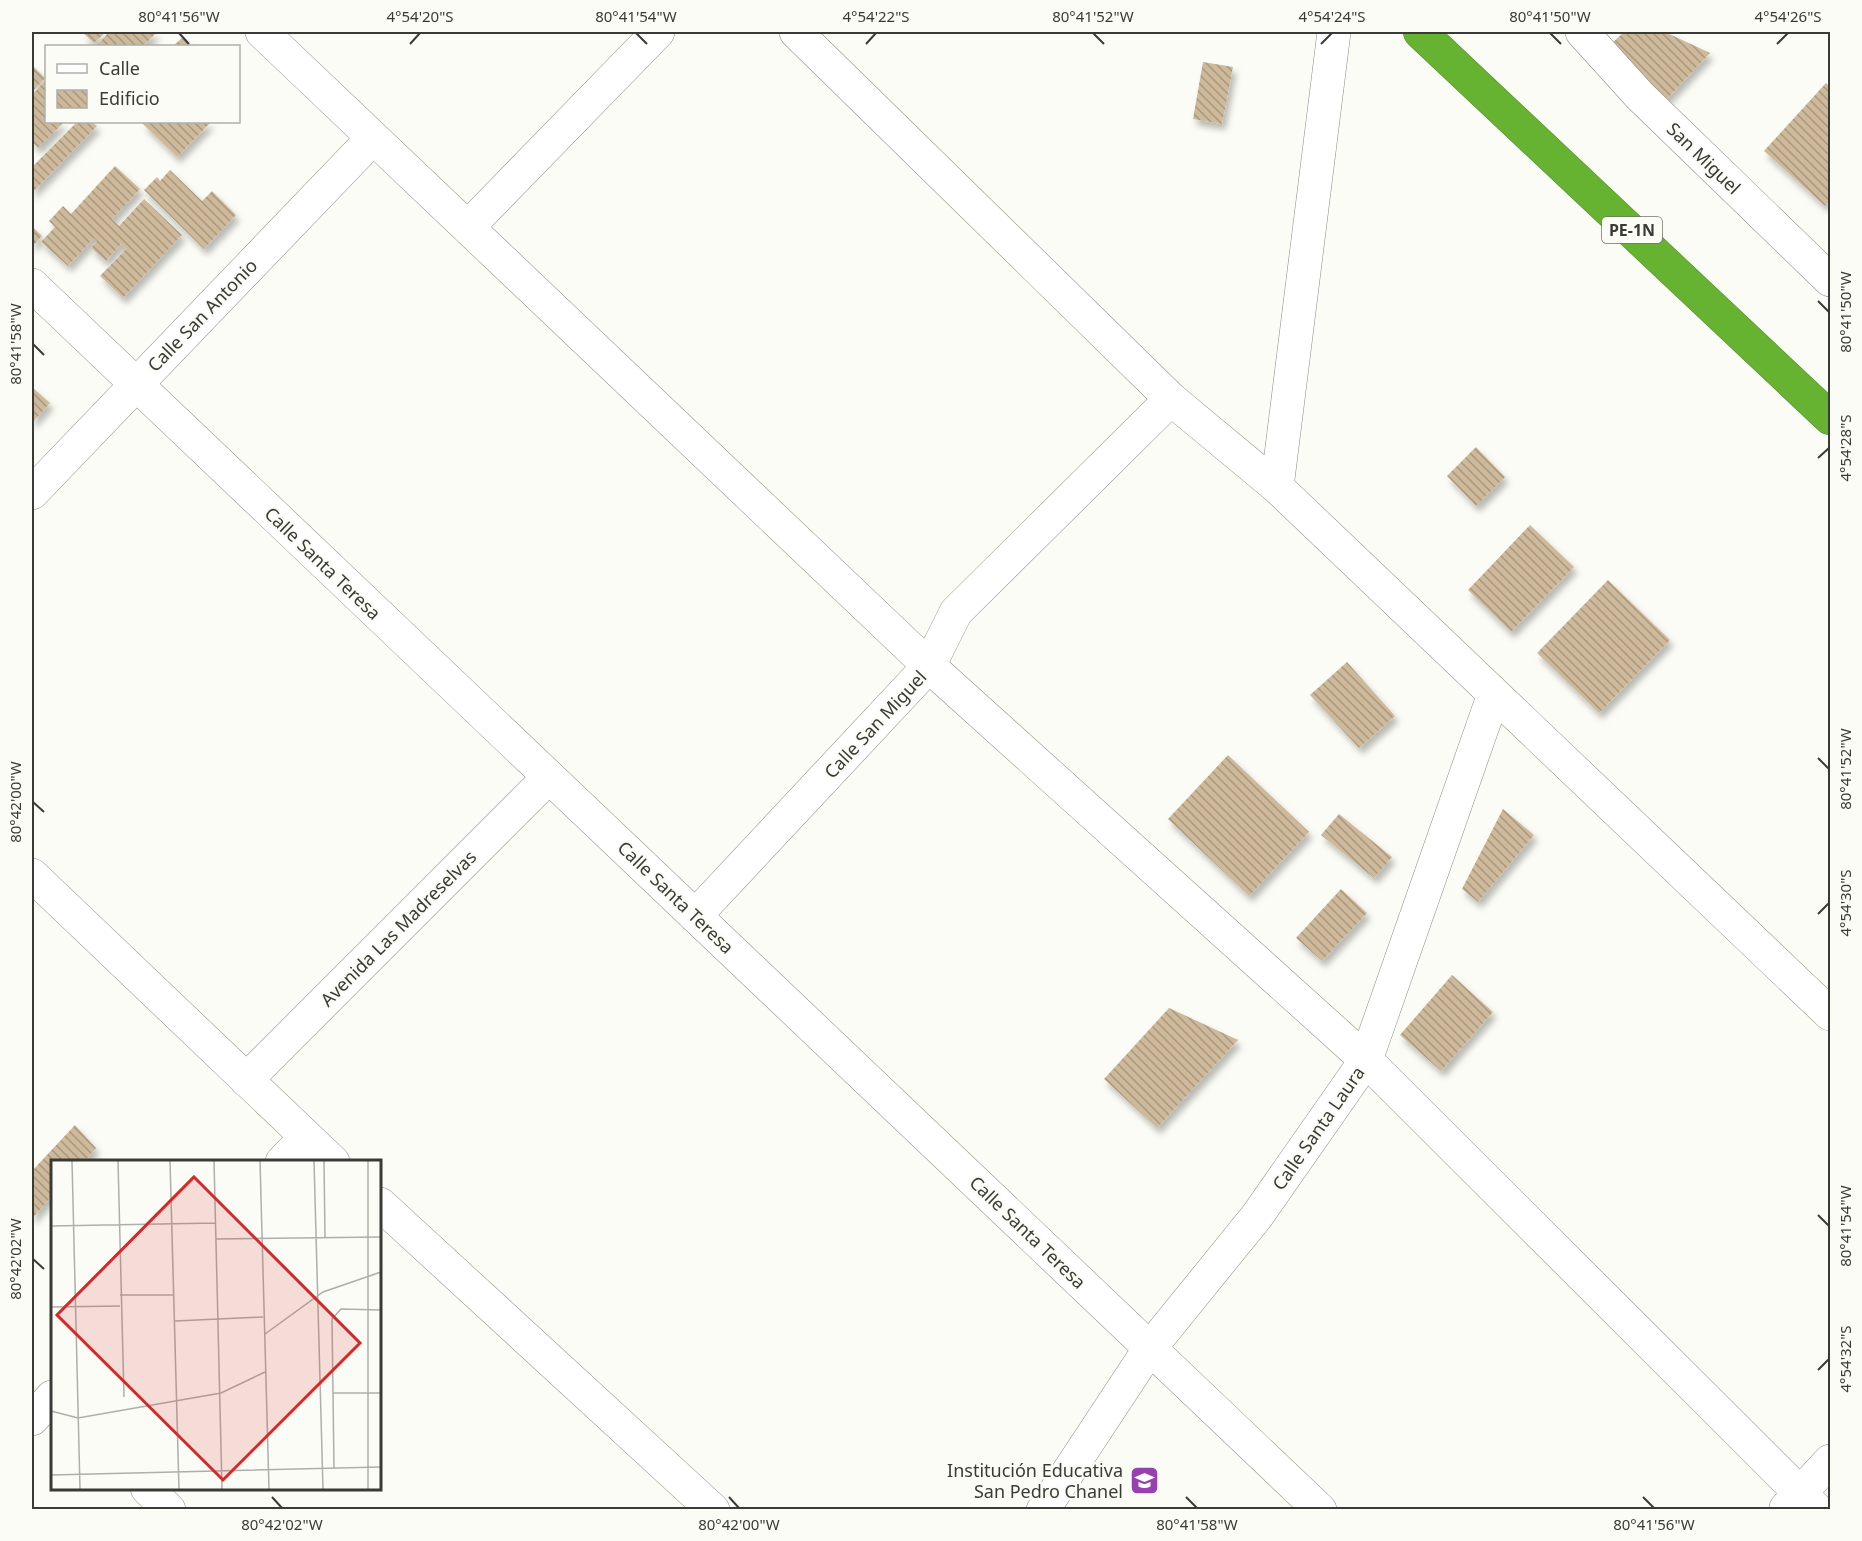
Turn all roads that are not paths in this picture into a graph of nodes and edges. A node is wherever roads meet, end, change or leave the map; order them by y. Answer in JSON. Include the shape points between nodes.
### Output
{"nodes":[{"id":1,"x":262,"y":32,"type":"edge"},
{"id":2,"x":657,"y":32,"type":"edge"},
{"id":3,"x":796,"y":32,"type":"edge"},
{"id":4,"x":1334,"y":32,"type":"edge"},
{"id":5,"x":1582,"y":32,"type":"edge"},
{"id":6,"x":1427,"y":37,"type":"edge"},
{"id":7,"x":373,"y":138,"type":"junction"},
{"id":8,"x":468,"y":227,"type":"junction"},
{"id":9,"x":1830,"y":280,"type":"edge"},
{"id":10,"x":32,"y":285,"type":"edge"},
{"id":11,"x":136,"y":384,"type":"junction"},
{"id":12,"x":1171,"y":399,"type":"junction"},
{"id":13,"x":1830,"y":418,"type":"edge"},
{"id":14,"x":1277,"y":487,"type":"junction"},
{"id":15,"x":32,"y":493,"type":"edge"},
{"id":16,"x":929,"y":666,"type":"junction"},
{"id":17,"x":1494,"y":694,"type":"junction"},
{"id":18,"x":549,"y":777,"type":"junction"},
{"id":19,"x":32,"y":875,"type":"edge"},
{"id":20,"x":695,"y":916,"type":"junction"},
{"id":21,"x":1830,"y":1014,"type":"edge"},
{"id":22,"x":1366,"y":1060,"type":"junction"},
{"id":23,"x":246,"y":1080,"type":"junction"},
{"id":24,"x":306,"y":1137,"type":"junction"},
{"id":25,"x":283,"y":1160,"type":"edge"},
{"id":26,"x":332,"y":1160,"type":"edge"},
{"id":27,"x":381,"y":1205,"type":"edge"},
{"id":28,"x":1150,"y":1348,"type":"junction"},
{"id":29,"x":1830,"y":1461,"type":"edge"},
{"id":30,"x":149,"y":1490,"type":"edge"},
{"id":31,"x":1800,"y":1504,"type":"edge"},
{"id":32,"x":170,"y":1509,"type":"edge"},
{"id":33,"x":713,"y":1509,"type":"edge"},
{"id":34,"x":1043,"y":1509,"type":"edge"},
{"id":35,"x":1320,"y":1509,"type":"edge"}],
"edges":[{"from":1,"to":7,"type":"street"},
{"from":2,"to":8,"type":"street"},
{"from":3,"to":12,"type":"street"},
{"from":4,"to":14,"type":"street"},
{"from":5,"to":9,"type":"street","name":"San Miguel","via":[[1640,96]]},
{"from":6,"to":13,"type":"highway","number":"PE-1N"},
{"from":7,"to":8,"type":"street"},
{"from":7,"to":11,"type":"street","name":"Calle San Antonio"},
{"from":8,"to":16,"type":"street"},
{"from":10,"to":11,"type":"street","name":"Calle Santa Teresa"},
{"from":11,"to":15,"type":"street","name":"Calle San Antonio"},
{"from":11,"to":18,"type":"street","name":"Calle Santa Teresa"},
{"from":12,"to":14,"type":"street"},
{"from":12,"to":16,"type":"street","name":"Calle San Miguel","via":[[956,612]]},
{"from":14,"to":17,"type":"street"},
{"from":16,"to":20,"type":"street","name":"Calle San Miguel"},
{"from":16,"to":22,"type":"street"},
{"from":17,"to":21,"type":"street"},
{"from":17,"to":22,"type":"street","name":"Calle Santa Laura"},
{"from":18,"to":20,"type":"street","name":"Calle Santa Teresa"},
{"from":18,"to":23,"type":"street","name":"Avenida Las Madreselvas"},
{"from":19,"to":23,"type":"street"},
{"from":20,"to":28,"type":"street","name":"Calle Santa Teresa"},
{"from":22,"to":28,"type":"street","name":"Calle Santa Laura","via":[[1257,1216]]},
{"from":22,"to":31,"type":"street"},
{"from":23,"to":24,"type":"street"},
{"from":24,"to":25,"type":"street"},
{"from":24,"to":26,"type":"street"},
{"from":27,"to":33,"type":"street"},
{"from":28,"to":34,"type":"street","name":"Calle Santa Laura"},
{"from":28,"to":35,"type":"street","name":"Calle Santa Teresa"},
{"from":29,"to":31,"type":"street"},
{"from":30,"to":32,"type":"street"}]}
